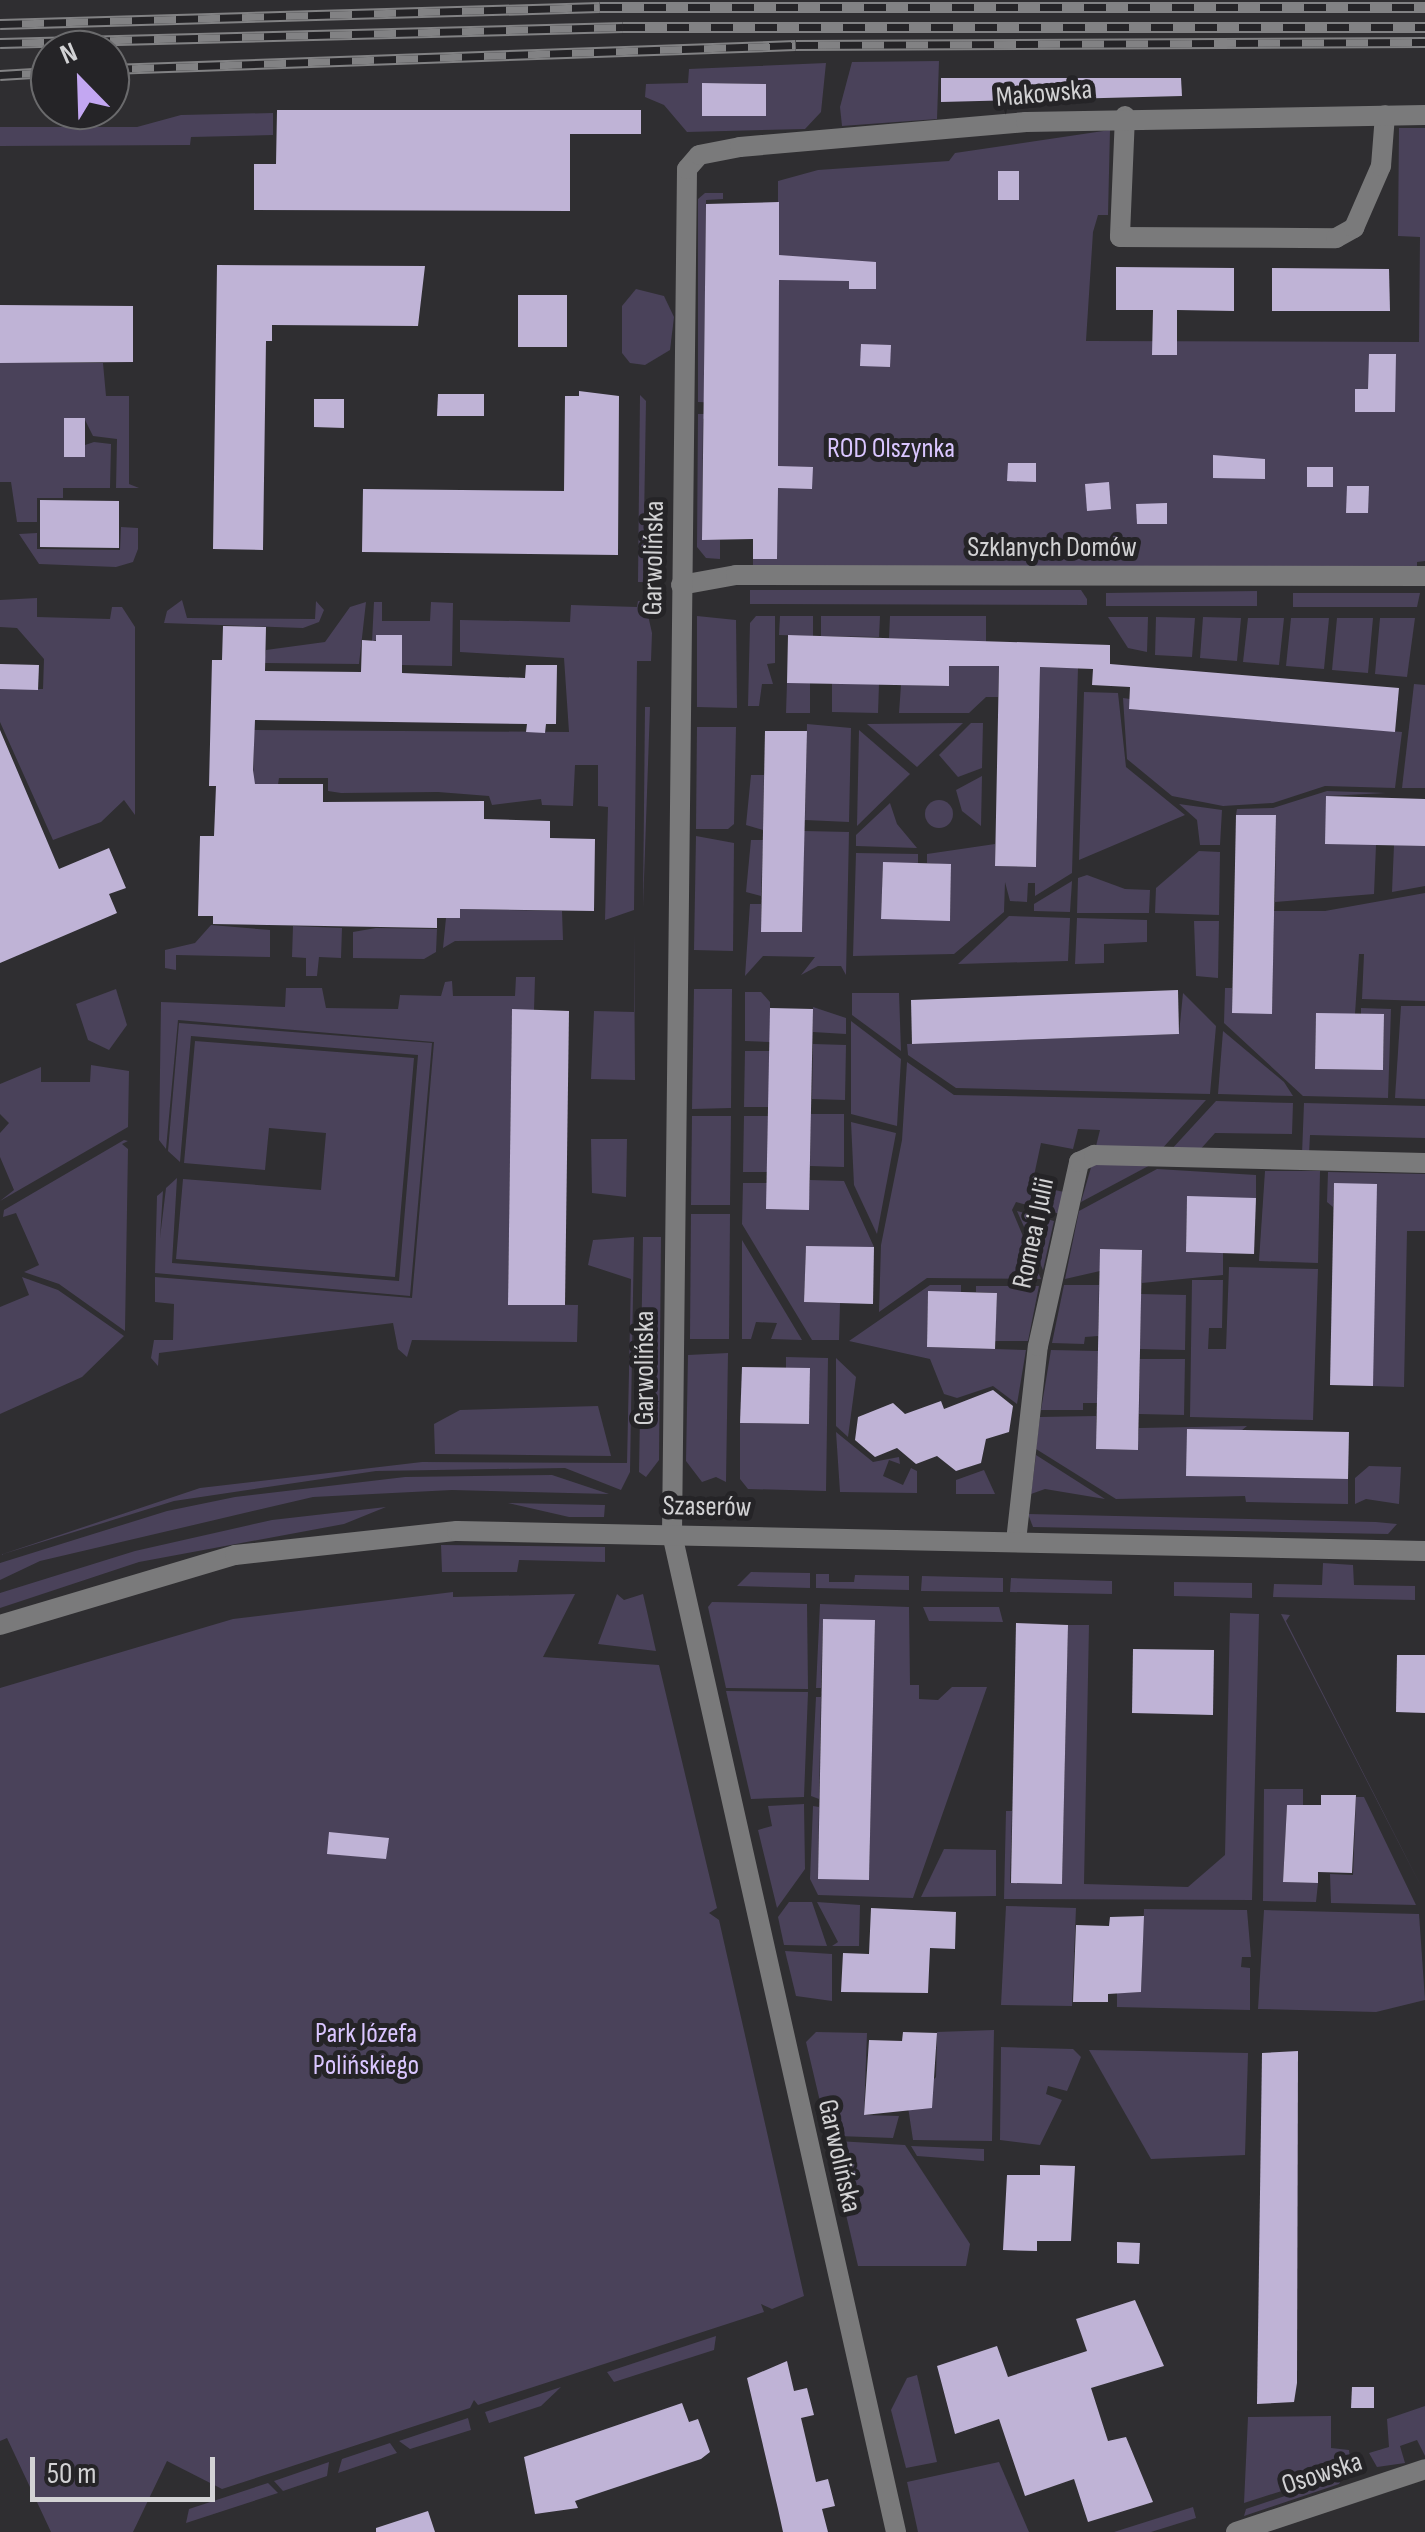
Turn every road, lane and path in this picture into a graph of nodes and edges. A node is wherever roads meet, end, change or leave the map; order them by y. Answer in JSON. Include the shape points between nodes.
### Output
{"nodes":[{"id":1,"x":1385,"y":115,"type":"junction"},
{"id":2,"x":1425,"y":115,"type":"edge"},
{"id":3,"x":1125,"y":116,"type":"junction"},
{"id":4,"x":686,"y":179,"type":"joint"},
{"id":5,"x":1425,"y":576,"type":"edge"},
{"id":6,"x":680,"y":586,"type":"junction"},
{"id":7,"x":1425,"y":1163,"type":"edge"},
{"id":8,"x":672,"y":1534,"type":"junction"},
{"id":9,"x":1016,"y":1542,"type":"junction"},
{"id":10,"x":1425,"y":1550,"type":"edge"},
{"id":11,"x":0,"y":1624,"type":"edge"},
{"id":12,"x":1425,"y":2470,"type":"edge"},
{"id":13,"x":896,"y":2532,"type":"edge"},
{"id":14,"x":1236,"y":2532,"type":"edge"}],
"edges":[{"from":1,"to":2,"type":"street","name":"Makowska"},
{"from":1,"to":3,"type":"street","name":"Makowska"},
{"from":1,"to":3,"type":"street","via":[[1381,166],[1354,228],[1336,238],[1120,237]]},
{"from":3,"to":4,"type":"street","name":"Makowska","via":[[710,151],[694,160]]},
{"from":4,"to":6,"type":"street","name":"Garwolińska"},
{"from":5,"to":6,"type":"street","name":"Szklanych Domów","via":[[736,574]]},
{"from":6,"to":8,"type":"street","name":"Garwolińska"},
{"from":7,"to":9,"type":"street","name":"Romea i Julii","via":[[1094,1155],[1078,1162],[1038,1346]]},
{"from":8,"to":9,"type":"street","name":"Szaserów"},
{"from":8,"to":11,"type":"street","name":"Szaserów","via":[[457,1531],[358,1537],[235,1555]]},
{"from":8,"to":13,"type":"street","name":"Garwolińska"},
{"from":9,"to":10,"type":"street","name":"Szaserów"},
{"from":12,"to":14,"type":"street","name":"Osowska"}]}
